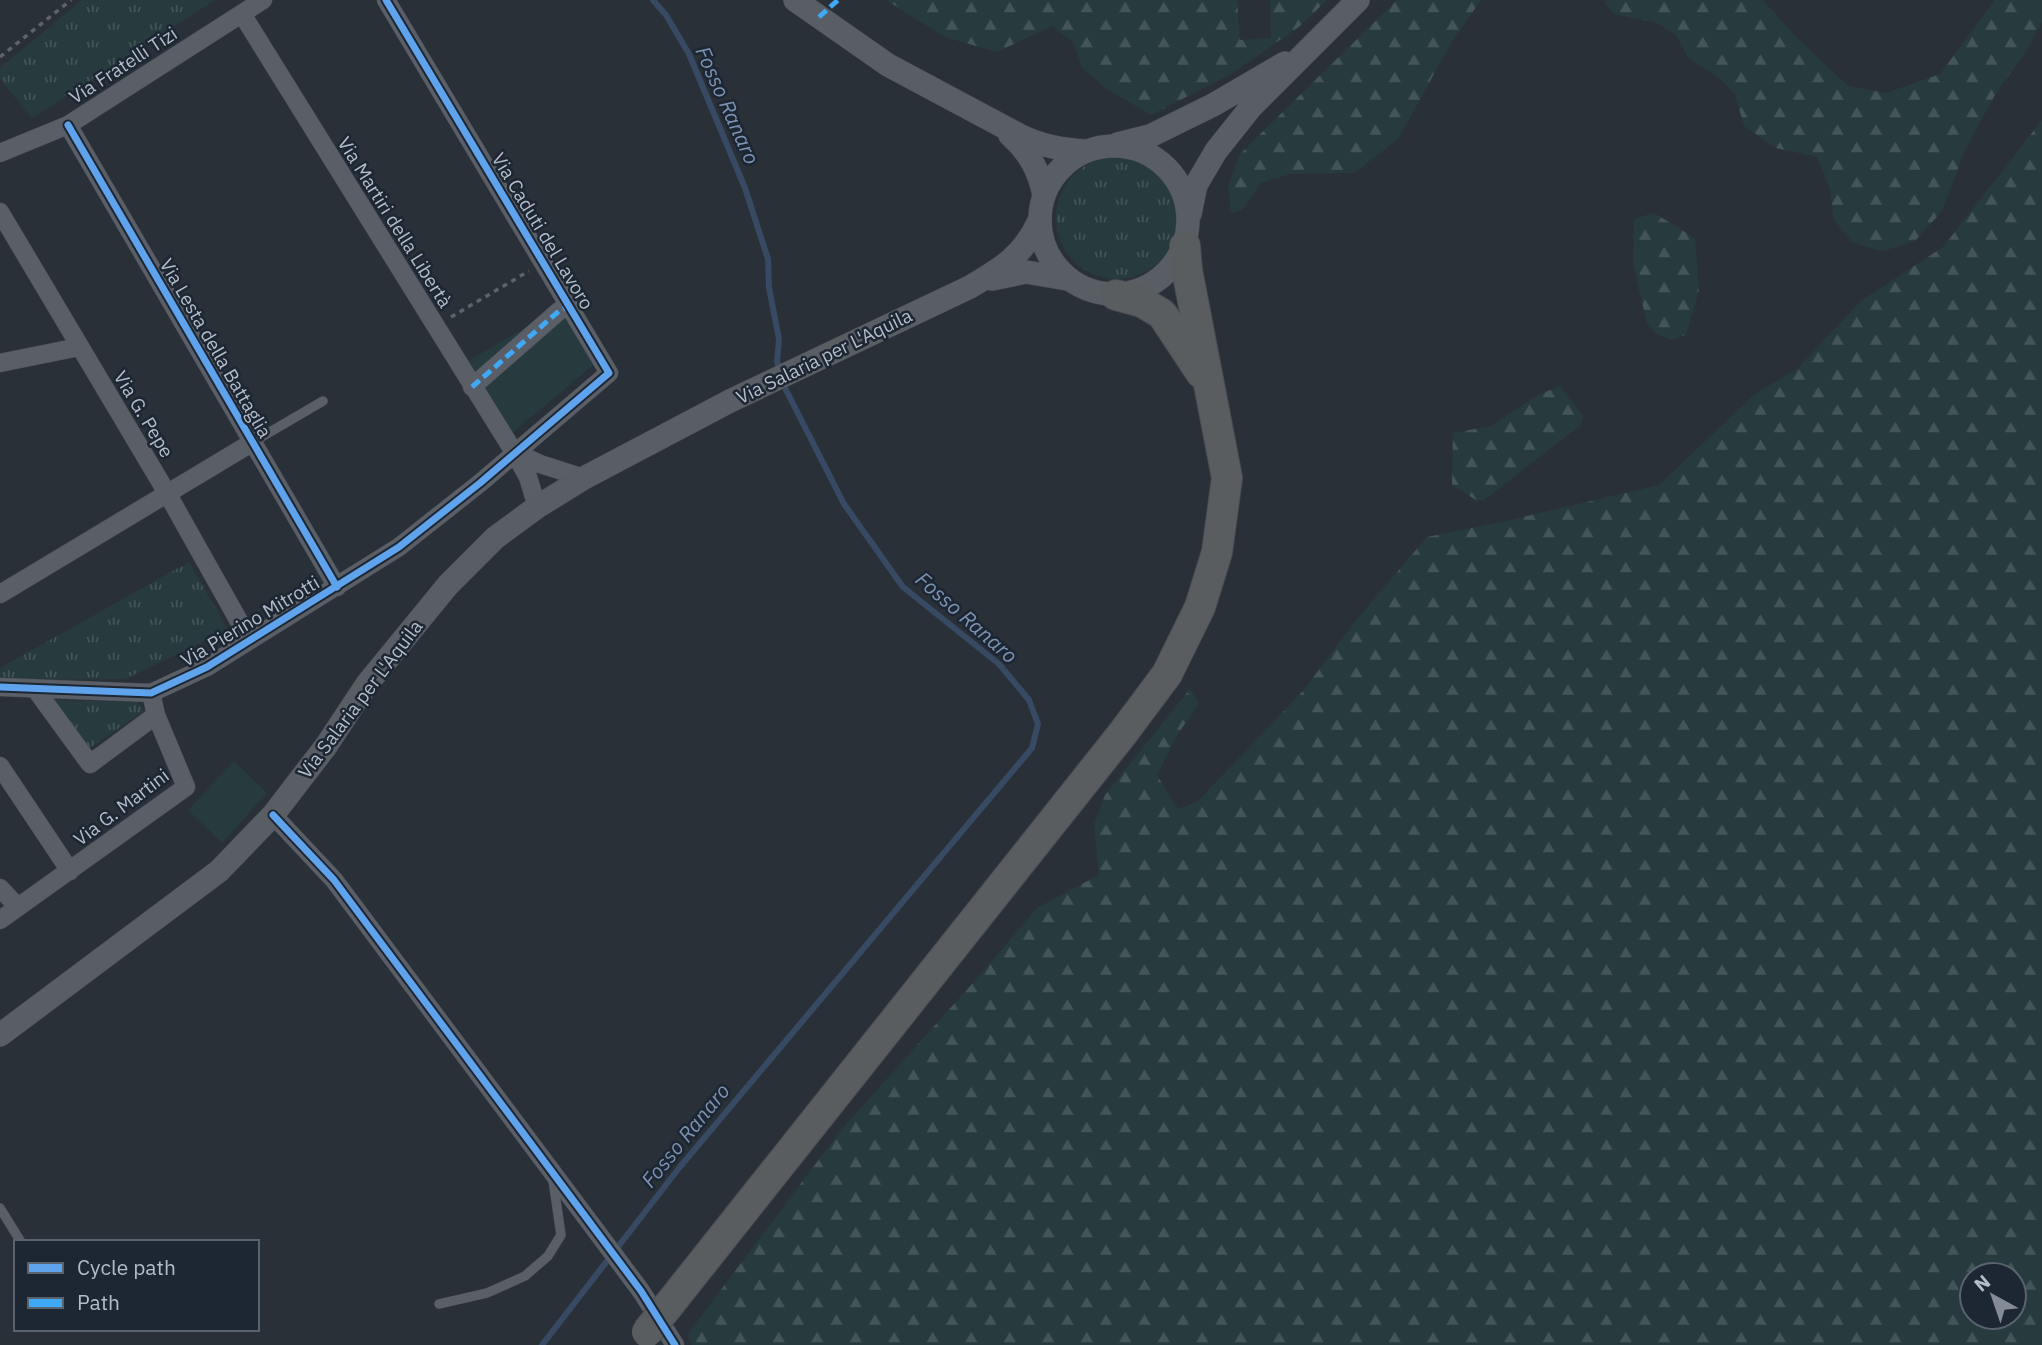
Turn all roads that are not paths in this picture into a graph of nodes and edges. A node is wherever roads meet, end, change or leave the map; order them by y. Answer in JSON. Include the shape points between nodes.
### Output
{"nodes":[{"id":1,"x":263,"y":0,"type":"edge"},
{"id":2,"x":386,"y":0,"type":"edge"},
{"id":3,"x":795,"y":0,"type":"edge"},
{"id":4,"x":1358,"y":0,"type":"edge"},
{"id":5,"x":242,"y":14,"type":"junction"},
{"id":6,"x":1315,"y":45,"type":"junction"},
{"id":7,"x":995,"y":121,"type":"junction"},
{"id":8,"x":68,"y":125,"type":"junction"},
{"id":9,"x":1112,"y":145,"type":"junction"},
{"id":10,"x":1088,"y":150,"type":"junction"},
{"id":11,"x":0,"y":153,"type":"edge"},
{"id":12,"x":1044,"y":195,"type":"junction"},
{"id":13,"x":0,"y":212,"type":"edge"},
{"id":14,"x":1039,"y":221,"type":"junction"},
{"id":15,"x":1187,"y":233,"type":"junction"},
{"id":16,"x":1067,"y":279,"type":"junction"},
{"id":17,"x":970,"y":287,"type":"junction"},
{"id":18,"x":1116,"y":295,"type":"junction"},
{"id":19,"x":569,"y":306,"type":"junction"},
{"id":20,"x":79,"y":347,"type":"junction"},
{"id":21,"x":0,"y":363,"type":"edge"},
{"id":22,"x":472,"y":387,"type":"junction"},
{"id":23,"x":1210,"y":392,"type":"junction"},
{"id":24,"x":323,"y":401,"type":"dead end"},
{"id":25,"x":253,"y":442,"type":"junction"},
{"id":26,"x":514,"y":452,"type":"junction"},
{"id":27,"x":584,"y":478,"type":"junction"},
{"id":28,"x":167,"y":492,"type":"junction"},
{"id":29,"x":537,"y":507,"type":"junction"},
{"id":30,"x":337,"y":587,"type":"junction"},
{"id":31,"x":0,"y":594,"type":"edge"},
{"id":32,"x":248,"y":639,"type":"junction"},
{"id":33,"x":0,"y":687,"type":"edge"},
{"id":34,"x":36,"y":690,"type":"junction"},
{"id":35,"x":150,"y":693,"type":"junction"},
{"id":36,"x":156,"y":715,"type":"junction"},
{"id":37,"x":0,"y":766,"type":"edge"},
{"id":38,"x":273,"y":815,"type":"junction"},
{"id":39,"x":71,"y":871,"type":"junction"},
{"id":40,"x":0,"y":888,"type":"edge"},
{"id":41,"x":18,"y":907,"type":"junction"},
{"id":42,"x":0,"y":920,"type":"edge"},
{"id":43,"x":0,"y":1035,"type":"edge"},
{"id":44,"x":551,"y":1171,"type":"junction"},
{"id":45,"x":0,"y":1208,"type":"edge"},
{"id":46,"x":20,"y":1240,"type":"edge"},
{"id":47,"x":439,"y":1304,"type":"dead end"},
{"id":48,"x":642,"y":1338,"type":"edge"},
{"id":49,"x":675,"y":1345,"type":"edge"}],
"edges":[{"from":1,"to":5,"type":"street","name":"Via Fratelli Tizi"},
{"from":2,"to":19,"type":"street","name":"Via Caduti del Lavoro"},
{"from":3,"to":7,"type":"main road","via":[[888,65]]},
{"from":4,"to":6,"type":"main road"},
{"from":5,"to":8,"type":"street","name":"Via Fratelli Tizi"},
{"from":5,"to":22,"type":"street","name":"Via Martiri della Libertà"},
{"from":6,"to":9,"type":"main road","via":[[1150,136]]},
{"from":6,"to":15,"type":"main road","via":[[1251,107],[1216,151],[1196,185]]},
{"from":7,"to":10,"type":"main road","via":[[1041,145]]},
{"from":7,"to":12,"type":"main road","via":[[1031,158]]},
{"from":8,"to":11,"type":"street","name":"Via Fratelli Tizi"},
{"from":8,"to":25,"type":"street","name":"Via Lesta della Battaglia"},
{"from":9,"to":10,"type":"main road"},
{"from":9,"to":15,"type":"main road","via":[[1136,148],[1174,175],[1185,196]]},
{"from":10,"to":12,"type":"main road","via":[[1054,176]]},
{"from":12,"to":14,"type":"main road"},
{"from":13,"to":20,"type":"street","name":"Via G. Pepe"},
{"from":14,"to":16,"type":"main road","via":[[1042,243]]},
{"from":14,"to":17,"type":"main road","name":"Via Salaria per L'Aquila","via":[[1018,255]]},
{"from":15,"to":18,"type":"main road","via":[[1174,265],[1158,281]]},
{"from":15,"to":23,"type":"highway","via":[[1187,270]]},
{"from":16,"to":17,"type":"main road","name":"Via Salaria per L'Aquila","via":[[1026,272]]},
{"from":16,"to":18,"type":"main road","via":[[1090,291]]},
{"from":17,"to":27,"type":"main road","name":"Via Salaria per L'Aquila","via":[[730,401]]},
{"from":18,"to":23,"type":"highway","via":[[1162,314],[1198,365]]},
{"from":19,"to":22,"type":"street"},
{"from":19,"to":26,"type":"street","name":"Via Caduti del Lavoro","via":[[609,373]]},
{"from":20,"to":21,"type":"street"},
{"from":20,"to":28,"type":"street","name":"Via G. Pepe"},
{"from":22,"to":26,"type":"street","name":"Via Martiri della Libertà"},
{"from":23,"to":48,"type":"highway","bridge":true,"via":[[1227,478],[1217,552],[1200,607],[1167,674]]},
{"from":24,"to":25,"type":"lane"},
{"from":25,"to":28,"type":"street"},
{"from":25,"to":30,"type":"street","name":"Via Lesta della Battaglia"},
{"from":26,"to":27,"type":"street"},
{"from":26,"to":29,"type":"street"},
{"from":26,"to":30,"type":"street","name":"Via Pierino Mitrotti","via":[[398,547]]},
{"from":27,"to":29,"type":"main road","name":"Via Salaria per L'Aquila"},
{"from":28,"to":31,"type":"street"},
{"from":28,"to":32,"type":"street","name":"Via G. Pepe"},
{"from":29,"to":38,"type":"main road","name":"Via Salaria per L'Aquila","via":[[495,538],[448,584],[367,684]]},
{"from":30,"to":32,"type":"street","name":"Via Pierino Mitrotti"},
{"from":32,"to":35,"type":"street","name":"Via Pierino Mitrotti","via":[[207,667]]},
{"from":33,"to":34,"type":"street","name":"Via Pierino Mitrotti"},
{"from":34,"to":35,"type":"street","name":"Via Pierino Mitrotti"},
{"from":34,"to":36,"type":"street","via":[[90,764]]},
{"from":35,"to":36,"type":"street","name":"Via G. Martini"},
{"from":36,"to":39,"type":"street","name":"Via G. Martini","via":[[186,787]]},
{"from":37,"to":39,"type":"street"},
{"from":38,"to":43,"type":"main road","name":"Via Salaria per L'Aquila","via":[[219,871]]},
{"from":38,"to":44,"type":"street","via":[[334,880]]},
{"from":39,"to":41,"type":"street","name":"Via G. Martini"},
{"from":40,"to":41,"type":"street"},
{"from":41,"to":42,"type":"street","name":"Via G. Martini"},
{"from":44,"to":47,"type":"lane","via":[[561,1235],[548,1256],[525,1276],[487,1293]]},
{"from":44,"to":49,"type":"street"},
{"from":45,"to":46,"type":"lane"}]}
